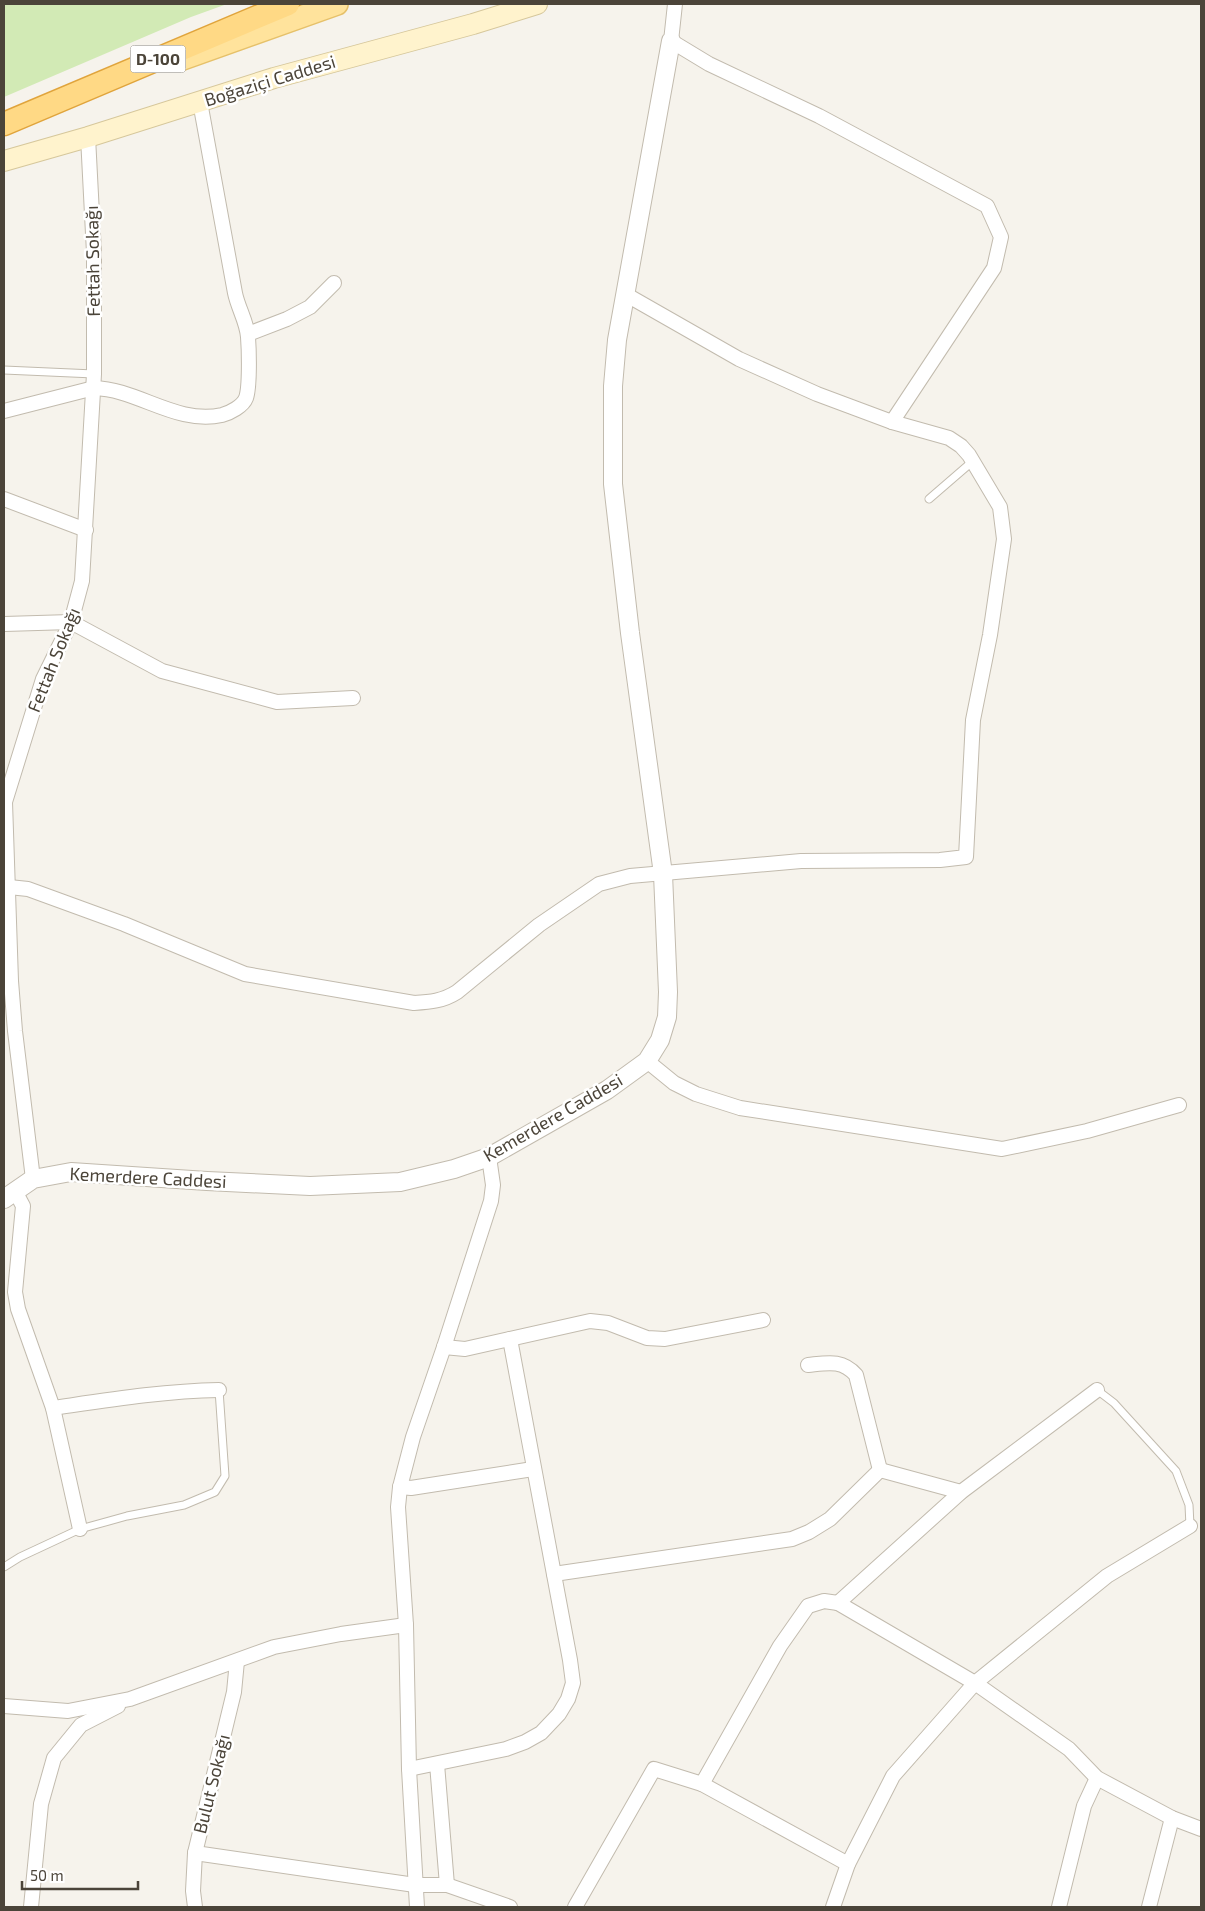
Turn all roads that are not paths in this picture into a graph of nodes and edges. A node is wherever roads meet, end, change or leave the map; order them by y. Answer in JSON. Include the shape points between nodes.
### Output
{"nodes":[{"id":1,"x":288,"y":4,"type":"edge"},
{"id":2,"x":337,"y":4,"type":"edge"},
{"id":3,"x":538,"y":4,"type":"edge"},
{"id":4,"x":676,"y":4,"type":"edge"},
{"id":5,"x":671,"y":41,"type":"junction"},
{"id":6,"x":200,"y":102,"type":"junction"},
{"id":7,"x":28,"y":115,"type":"junction"},
{"id":8,"x":4,"y":124,"type":"edge"},
{"id":9,"x":88,"y":137,"type":"junction"},
{"id":10,"x":4,"y":161,"type":"edge"},
{"id":11,"x":334,"y":283,"type":"dead end"},
{"id":12,"x":625,"y":294,"type":"junction"},
{"id":13,"x":248,"y":334,"type":"junction"},
{"id":14,"x":4,"y":370,"type":"edge"},
{"id":15,"x":94,"y":381,"type":"junction"},
{"id":16,"x":4,"y":411,"type":"edge"},
{"id":17,"x":892,"y":422,"type":"junction"},
{"id":18,"x":973,"y":461,"type":"junction"},
{"id":19,"x":4,"y":499,"type":"edge"},
{"id":20,"x":929,"y":499,"type":"dead end"},
{"id":21,"x":86,"y":530,"type":"junction"},
{"id":22,"x":71,"y":622,"type":"junction"},
{"id":23,"x":4,"y":624,"type":"edge"},
{"id":24,"x":353,"y":698,"type":"dead end"},
{"id":25,"x":6,"y":851,"type":"edge"},
{"id":26,"x":663,"y":874,"type":"junction"},
{"id":27,"x":9,"y":887,"type":"junction"},
{"id":28,"x":647,"y":1060,"type":"junction"},
{"id":29,"x":1179,"y":1105,"type":"dead end"},
{"id":30,"x":489,"y":1157,"type":"junction"},
{"id":31,"x":33,"y":1179,"type":"junction"},
{"id":32,"x":9,"y":1195,"type":"edge"},
{"id":33,"x":763,"y":1320,"type":"dead end"},
{"id":34,"x":510,"y":1339,"type":"junction"},
{"id":35,"x":444,"y":1347,"type":"junction"},
{"id":36,"x":808,"y":1366,"type":"dead end"},
{"id":37,"x":219,"y":1390,"type":"joint"},
{"id":38,"x":1097,"y":1390,"type":"joint"},
{"id":39,"x":53,"y":1408,"type":"junction"},
{"id":40,"x":534,"y":1469,"type":"junction"},
{"id":41,"x":880,"y":1470,"type":"junction"},
{"id":42,"x":400,"y":1488,"type":"junction"},
{"id":43,"x":961,"y":1492,"type":"junction"},
{"id":44,"x":1190,"y":1526,"type":"joint"},
{"id":45,"x":80,"y":1530,"type":"junction"},
{"id":46,"x":4,"y":1567,"type":"edge"},
{"id":47,"x":554,"y":1574,"type":"junction"},
{"id":48,"x":838,"y":1603,"type":"junction"},
{"id":49,"x":406,"y":1625,"type":"junction"},
{"id":50,"x":237,"y":1661,"type":"junction"},
{"id":51,"x":975,"y":1683,"type":"junction"},
{"id":52,"x":130,"y":1699,"type":"junction"},
{"id":53,"x":4,"y":1706,"type":"edge"},
{"id":54,"x":437,"y":1764,"type":"junction"},
{"id":55,"x":409,"y":1769,"type":"junction"},
{"id":56,"x":1097,"y":1778,"type":"junction"},
{"id":57,"x":702,"y":1784,"type":"junction"},
{"id":58,"x":1172,"y":1818,"type":"junction"},
{"id":59,"x":1201,"y":1829,"type":"edge"},
{"id":60,"x":195,"y":1853,"type":"junction"},
{"id":61,"x":848,"y":1864,"type":"junction"},
{"id":62,"x":415,"y":1885,"type":"junction"},
{"id":63,"x":447,"y":1885,"type":"junction"},
{"id":64,"x":31,"y":1907,"type":"edge"},
{"id":65,"x":195,"y":1907,"type":"edge"},
{"id":66,"x":417,"y":1907,"type":"edge"},
{"id":67,"x":510,"y":1907,"type":"edge"},
{"id":68,"x":575,"y":1907,"type":"edge"},
{"id":69,"x":833,"y":1907,"type":"edge"},
{"id":70,"x":1059,"y":1907,"type":"edge"},
{"id":71,"x":1149,"y":1907,"type":"edge"}],
"edges":[{"from":1,"to":7,"type":"highway","number":"D-100"},
{"from":2,"to":7,"type":"main road"},
{"from":3,"to":6,"type":"main road","name":"Boğaziçi Caddesi"},
{"from":4,"to":5,"type":"street"},
{"from":5,"to":12,"type":"street","name":"Kemerdere Caddesi"},
{"from":5,"to":17,"type":"street","via":[[709,64],[820,116],[987,206],[1000,237],[994,268]]},
{"from":6,"to":9,"type":"main road","name":"Boğaziçi Caddesi"},
{"from":6,"to":13,"type":"street","via":[[237,302]]},
{"from":7,"to":8,"type":"highway","number":"D-100"},
{"from":9,"to":10,"type":"main road","name":"Boğaziçi Caddesi"},
{"from":9,"to":15,"type":"street","name":"Fettah Sokağı","via":[[94,253]]},
{"from":11,"to":13,"type":"street","via":[[310,307]]},
{"from":12,"to":17,"type":"street","via":[[739,359],[817,394]]},
{"from":12,"to":26,"type":"street","name":"Kemerdere Caddesi","via":[[613,386],[613,484]]},
{"from":13,"to":15,"type":"street","via":[[246,398],[224,415],[204,418],[183,414]]},
{"from":14,"to":15,"type":"lane"},
{"from":15,"to":16,"type":"street"},
{"from":15,"to":21,"type":"street","name":"Fettah Sokağı"},
{"from":17,"to":18,"type":"street","via":[[950,438]]},
{"from":18,"to":20,"type":"lane"},
{"from":18,"to":26,"type":"street","via":[[1000,507],[1004,539],[973,720],[966,857],[801,861]]},
{"from":19,"to":21,"type":"street"},
{"from":21,"to":22,"type":"street","name":"Fettah Sokağı","via":[[82,581]]},
{"from":22,"to":23,"type":"street"},
{"from":22,"to":24,"type":"street","via":[[162,671],[277,702]]},
{"from":22,"to":25,"type":"street","name":"Fettah Sokağı","via":[[43,679],[10,780],[5,802]]},
{"from":25,"to":27,"type":"street","name":"Fettah Sokağı"},
{"from":26,"to":27,"type":"street","via":[[630,876],[599,884],[539,925],[458,992],[446,999],[414,1003],[245,974],[124,924],[28,889]]},
{"from":26,"to":28,"type":"street","name":"Kemerdere Caddesi","via":[[668,992],[666,1017],[660,1040]]},
{"from":27,"to":31,"type":"street","name":"Fettah Sokağı","via":[[10,980]]},
{"from":28,"to":29,"type":"street","via":[[689,1091],[740,1108],[1002,1149],[1095,1129]]},
{"from":28,"to":30,"type":"street","name":"Kemerdere Caddesi","via":[[608,1090]]},
{"from":30,"to":31,"type":"street","name":"Kemerdere Caddesi","via":[[400,1182],[310,1186],[71,1172]]},
{"from":30,"to":35,"type":"street","via":[[493,1186],[491,1201]]},
{"from":31,"to":32,"type":"street","name":"Kemerdere Caddesi"},
{"from":32,"to":39,"type":"street","via":[[23,1206],[15,1292],[18,1309]]},
{"from":33,"to":34,"type":"street","via":[[665,1339],[647,1338],[608,1322],[590,1321]]},
{"from":34,"to":35,"type":"street","via":[[465,1349]]},
{"from":34,"to":40,"type":"street"},
{"from":35,"to":42,"type":"street","via":[[413,1437]]},
{"from":36,"to":41,"type":"street","via":[[840,1363],[856,1375]]},
{"from":37,"to":39,"type":"street","via":[[149,1394]]},
{"from":37,"to":45,"type":"lane","via":[[225,1476],[215,1492],[184,1505],[127,1516]]},
{"from":38,"to":43,"type":"street"},
{"from":38,"to":44,"type":"lane","via":[[1114,1403],[1176,1471],[1189,1505]]},
{"from":39,"to":45,"type":"street"},
{"from":40,"to":42,"type":"street"},
{"from":40,"to":47,"type":"street"},
{"from":41,"to":43,"type":"street"},
{"from":41,"to":47,"type":"street","via":[[830,1519],[792,1539]]},
{"from":42,"to":49,"type":"street","via":[[398,1508]]},
{"from":43,"to":48,"type":"street"},
{"from":44,"to":51,"type":"street","via":[[1108,1576]]},
{"from":45,"to":46,"type":"lane"},
{"from":47,"to":54,"type":"street","via":[[573,1683],[559,1714],[541,1733],[525,1742]]},
{"from":48,"to":51,"type":"street"},
{"from":48,"to":57,"type":"street","via":[[824,1601],[808,1606],[780,1646]]},
{"from":49,"to":50,"type":"street","via":[[274,1647]]},
{"from":49,"to":55,"type":"street"},
{"from":50,"to":52,"type":"street"},
{"from":50,"to":60,"type":"street","name":"Bulut Sokağı","via":[[234,1692]]},
{"from":51,"to":56,"type":"street","via":[[1069,1748]]},
{"from":51,"to":61,"type":"street","via":[[893,1776]]},
{"from":52,"to":53,"type":"street","via":[[68,1711]]},
{"from":52,"to":64,"type":"street","via":[[81,1725],[54,1758],[41,1804]]},
{"from":54,"to":55,"type":"street"},
{"from":54,"to":63,"type":"street"},
{"from":55,"to":62,"type":"street"},
{"from":56,"to":58,"type":"street"},
{"from":56,"to":70,"type":"street","via":[[1084,1806]]},
{"from":57,"to":61,"type":"street"},
{"from":57,"to":68,"type":"street","via":[[654,1769]]},
{"from":58,"to":59,"type":"street"},
{"from":58,"to":71,"type":"street"},
{"from":60,"to":62,"type":"street"},
{"from":60,"to":65,"type":"street","name":"Bulut Sokağı"},
{"from":61,"to":69,"type":"street"},
{"from":62,"to":63,"type":"street"},
{"from":62,"to":66,"type":"street"},
{"from":63,"to":67,"type":"street"}]}
